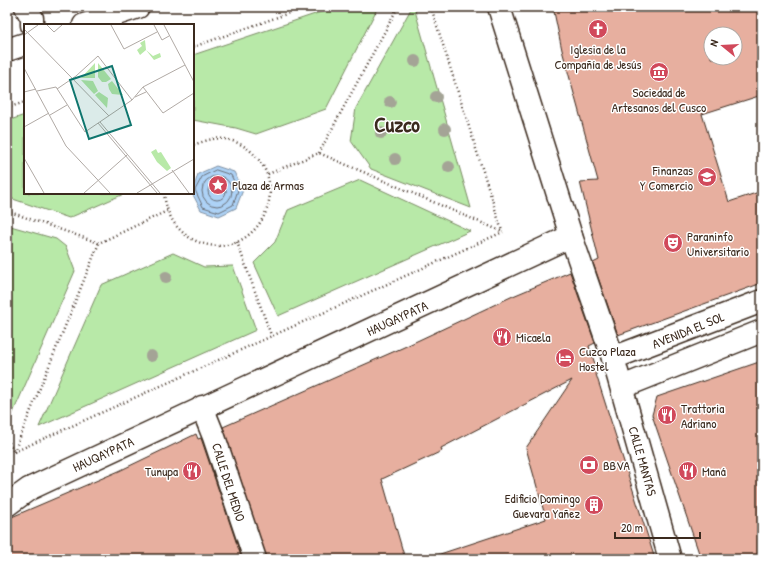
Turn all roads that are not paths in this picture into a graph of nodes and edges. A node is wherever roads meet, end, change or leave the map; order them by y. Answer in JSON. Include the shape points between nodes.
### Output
{"nodes":[{"id":1,"x":26,"y":7,"type":"edge"},
{"id":2,"x":138,"y":7,"type":"edge"},
{"id":3,"x":499,"y":7,"type":"edge"},
{"id":4,"x":32,"y":24,"type":"edge"},
{"id":5,"x":87,"y":24,"type":"edge"},
{"id":6,"x":24,"y":44,"type":"edge"},
{"id":7,"x":7,"y":50,"type":"edge"},
{"id":8,"x":571,"y":236,"type":"junction"},
{"id":9,"x":762,"y":301,"type":"edge"},
{"id":10,"x":762,"y":331,"type":"edge"},
{"id":11,"x":613,"y":358,"type":"junction"},
{"id":12,"x":622,"y":387,"type":"junction"},
{"id":13,"x":202,"y":407,"type":"junction"},
{"id":14,"x":7,"y":505,"type":"edge"},
{"id":15,"x":255,"y":559,"type":"edge"},
{"id":16,"x":670,"y":559,"type":"edge"}],
"edges":[{"from":1,"to":4,"type":"street"},
{"from":2,"to":5,"type":"street"},
{"from":3,"to":8,"type":"street"},
{"from":6,"to":7,"type":"street"},
{"from":8,"to":11,"type":"street","name":"CALLE MANTAS"},
{"from":8,"to":13,"type":"street","name":"HAUQAYPATA"},
{"from":9,"to":11,"type":"street","name":"AVENIDA EL SOL"},
{"from":10,"to":12,"type":"street"},
{"from":11,"to":12,"type":"street","name":"CALLE MANTAS"},
{"from":12,"to":16,"type":"street","name":"CALLE MANTAS"},
{"from":13,"to":14,"type":"street","name":"HAUQAYPATA","via":[[29,489]]},
{"from":13,"to":15,"type":"street","name":"CALLE DEL MEDIO"}]}
